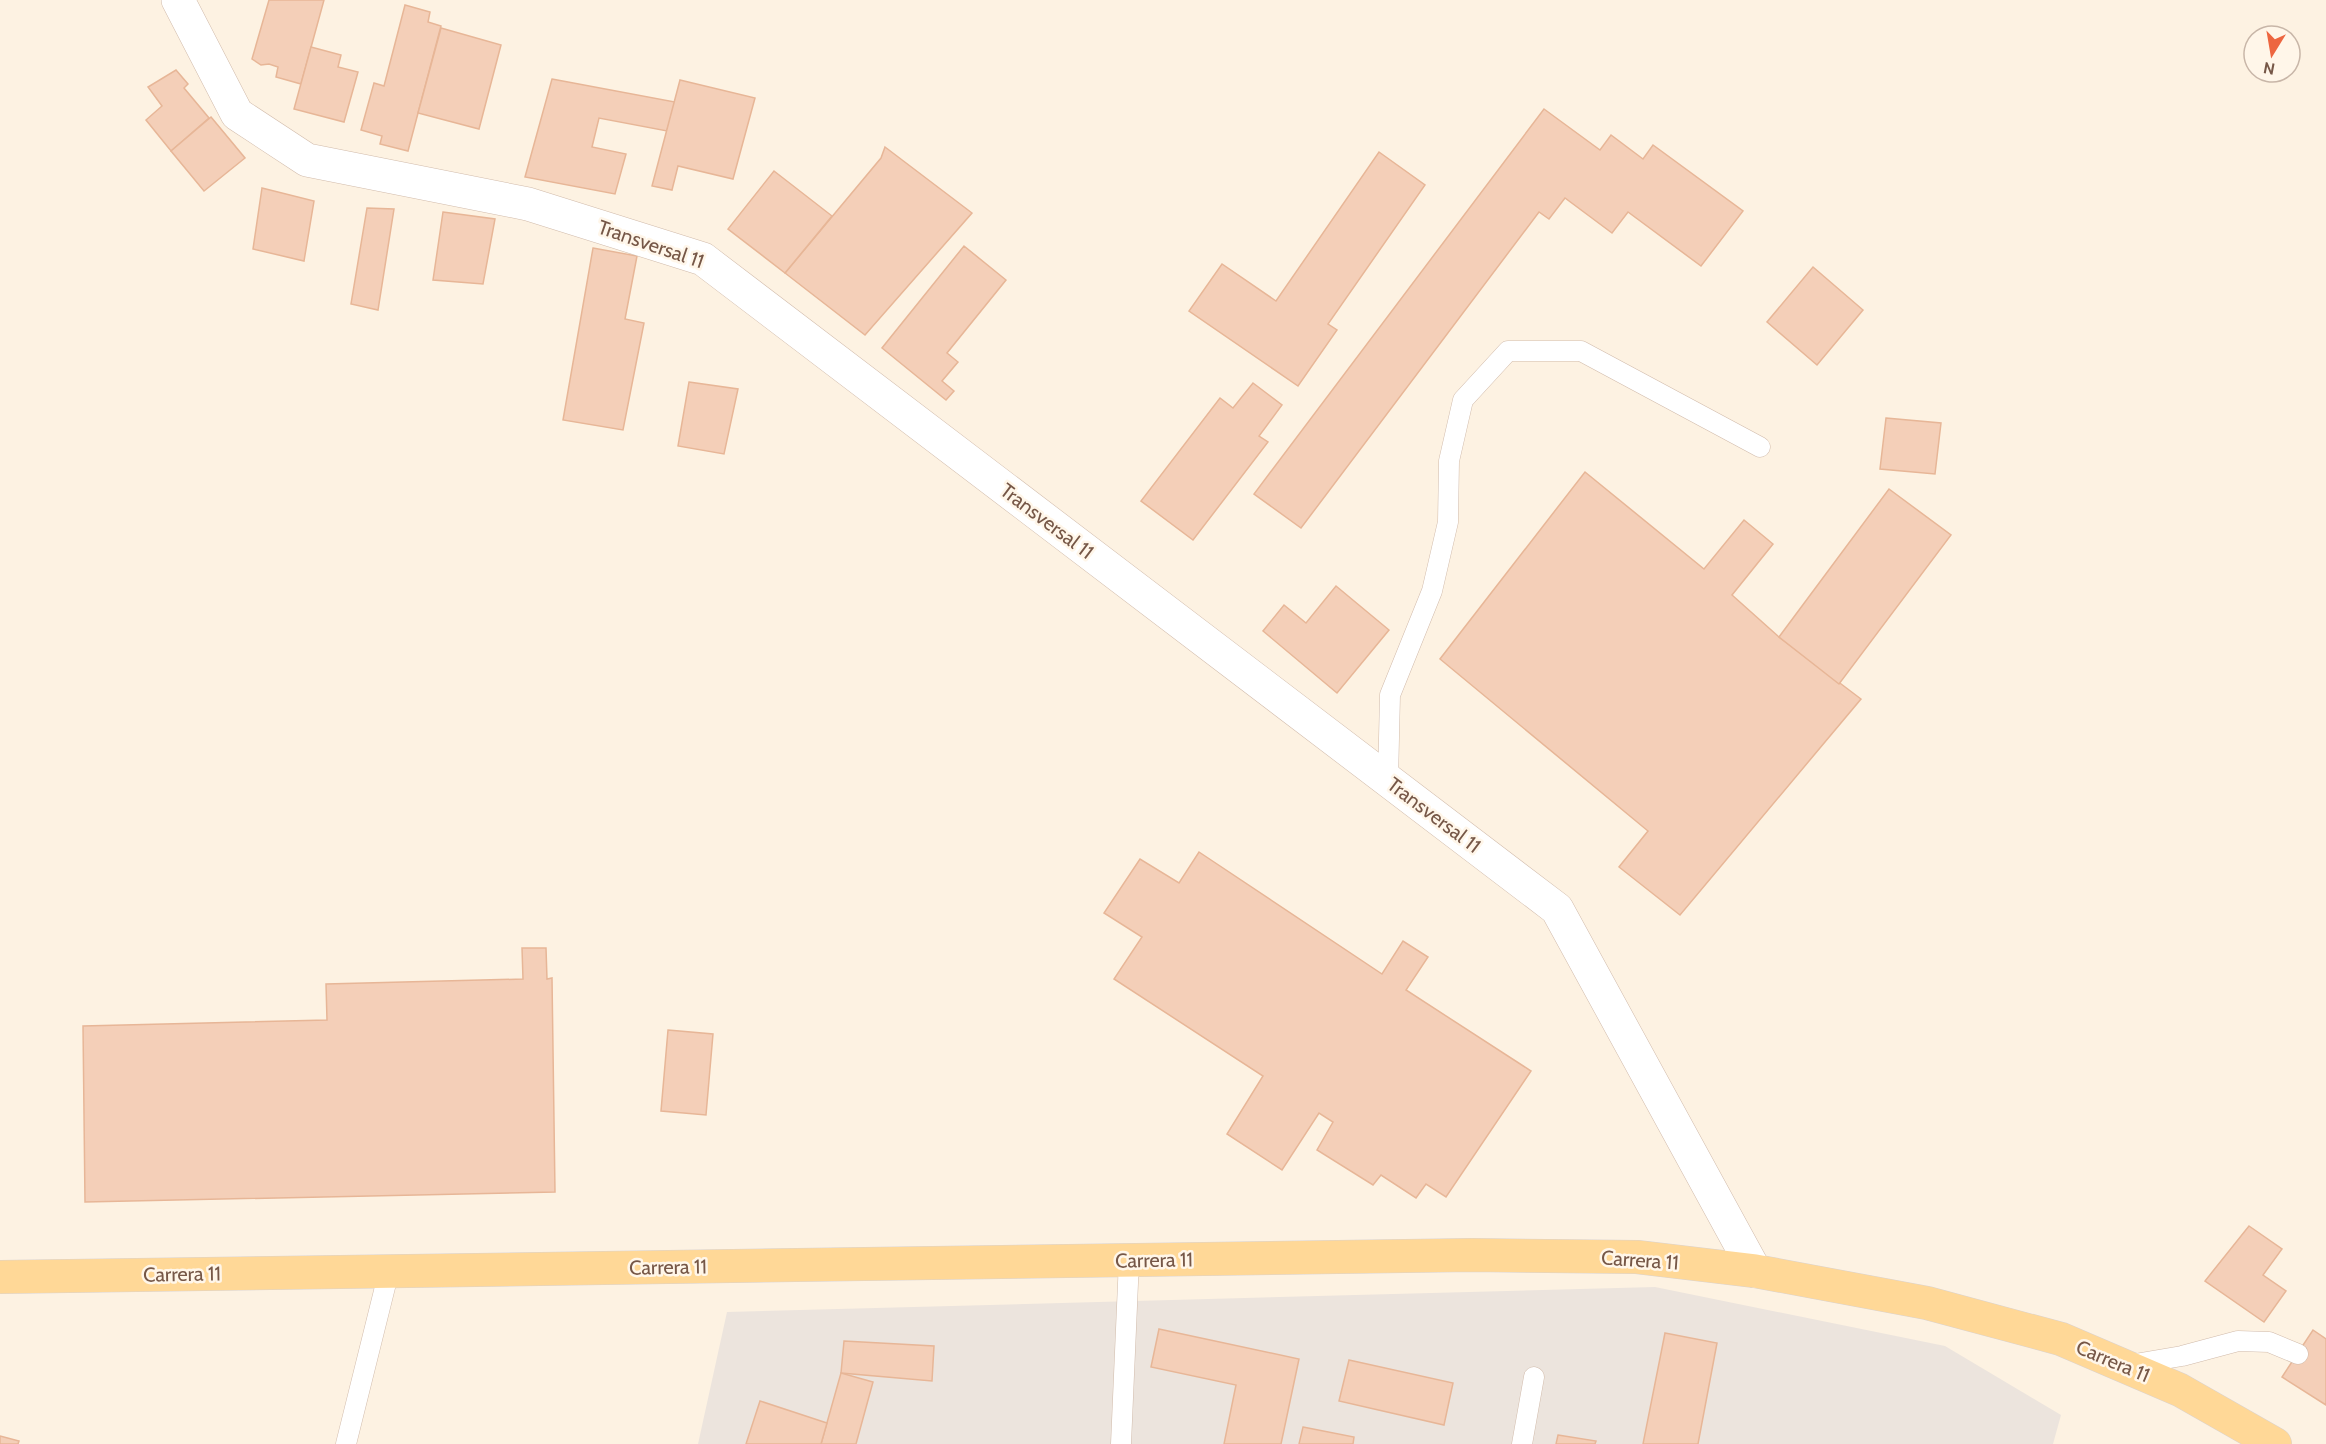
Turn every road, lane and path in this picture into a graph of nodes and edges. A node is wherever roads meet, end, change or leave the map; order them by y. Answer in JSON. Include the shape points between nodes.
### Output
{"nodes":[{"id":1,"x":178,"y":0,"type":"edge"},
{"id":2,"x":1760,"y":447,"type":"dead end"},
{"id":3,"x":1388,"y":781,"type":"junction"},
{"id":4,"x":1129,"y":1260,"type":"junction"},
{"id":5,"x":1755,"y":1270,"type":"junction"},
{"id":6,"x":389,"y":1271,"type":"junction"},
{"id":7,"x":0,"y":1277,"type":"edge"},
{"id":8,"x":2298,"y":1354,"type":"dead end"},
{"id":9,"x":2125,"y":1366,"type":"junction"},
{"id":10,"x":1534,"y":1377,"type":"dead end"},
{"id":11,"x":346,"y":1444,"type":"edge"},
{"id":12,"x":1121,"y":1444,"type":"edge"},
{"id":13,"x":1522,"y":1444,"type":"edge"},
{"id":14,"x":2275,"y":1444,"type":"edge"}],
"edges":[{"from":1,"to":3,"type":"street","name":"Transversal 11","via":[[237,114],[307,160],[528,204],[703,259]]},
{"from":2,"to":3,"type":"lane","via":[[1581,351],[1508,351],[1463,400],[1449,461],[1448,522],[1432,591],[1390,695]]},
{"from":3,"to":5,"type":"street","name":"Transversal 11","via":[[1557,909]]},
{"from":4,"to":5,"type":"main road","name":"Carrera 11","via":[[1637,1257]]},
{"from":4,"to":6,"type":"main road","name":"Carrera 11"},
{"from":4,"to":12,"type":"lane"},
{"from":5,"to":9,"type":"main road","name":"Carrera 11","via":[[1927,1303],[2061,1339]]},
{"from":6,"to":7,"type":"main road","name":"Carrera 11"},
{"from":6,"to":11,"type":"lane"},
{"from":8,"to":9,"type":"lane","via":[[2269,1342],[2238,1341]]},
{"from":9,"to":14,"type":"main road","name":"Carrera 11","via":[[2180,1390]]},
{"from":10,"to":13,"type":"lane"}]}
